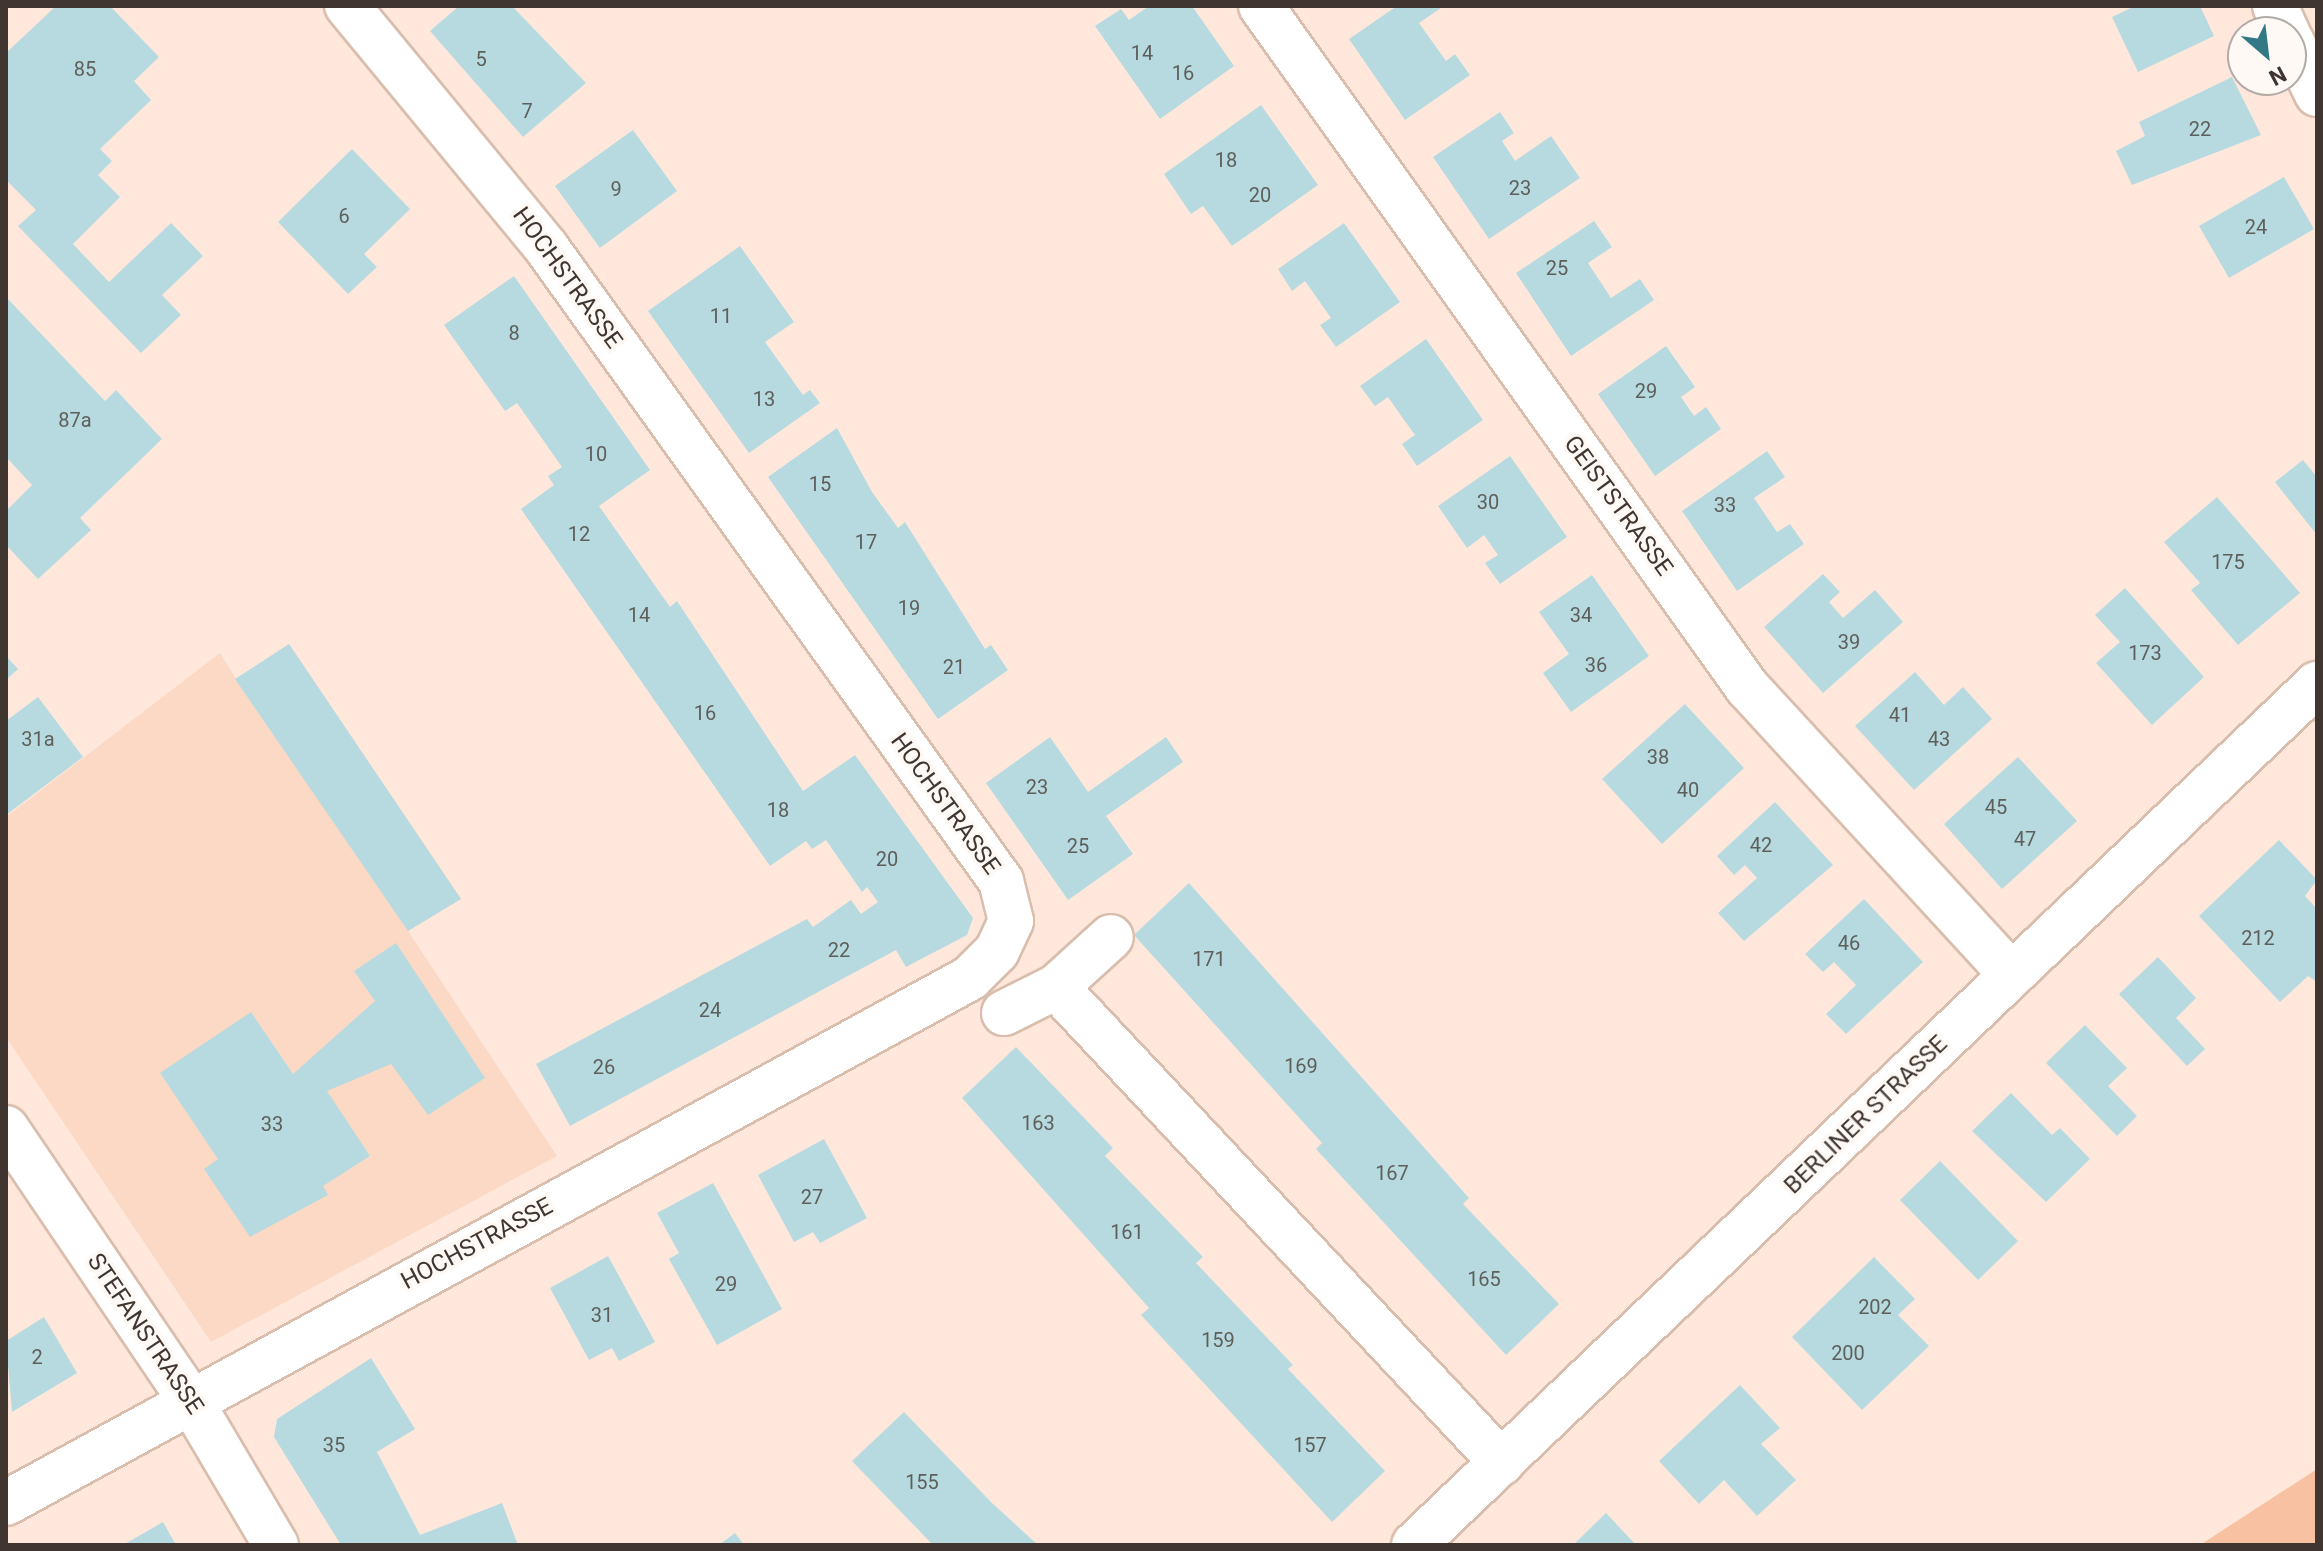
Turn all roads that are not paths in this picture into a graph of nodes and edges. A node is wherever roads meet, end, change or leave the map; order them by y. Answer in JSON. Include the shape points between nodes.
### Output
{"nodes":[{"id":1,"x":347,"y":6,"type":"edge"},
{"id":2,"x":1261,"y":6,"type":"edge"},
{"id":3,"x":2307,"y":73,"type":"edge"},
{"id":4,"x":2317,"y":94,"type":"edge"},
{"id":5,"x":2317,"y":684,"type":"edge"},
{"id":6,"x":1111,"y":937,"type":"dead end"},
{"id":7,"x":2012,"y":975,"type":"junction"},
{"id":8,"x":1056,"y":987,"type":"junction"},
{"id":9,"x":1004,"y":1013,"type":"dead end"},
{"id":10,"x":6,"y":1128,"type":"edge"},
{"id":11,"x":189,"y":1398,"type":"junction"},
{"id":12,"x":1502,"y":1463,"type":"junction"},
{"id":13,"x":6,"y":1503,"type":"edge"},
{"id":14,"x":276,"y":1545,"type":"edge"},
{"id":15,"x":1414,"y":1545,"type":"edge"}],
"edges":[{"from":1,"to":11,"type":"street","name":"HOCHSTRASSE","via":[[555,260],[1001,881],[1011,921],[997,951],[970,978]]},
{"from":2,"to":7,"type":"street","name":"GEISTSTRASSE","via":[[1747,687]]},
{"from":3,"to":4,"type":"street"},
{"from":5,"to":7,"type":"street","name":"BERLINER STRASSE"},
{"from":6,"to":8,"type":"street"},
{"from":7,"to":12,"type":"street","name":"BERLINER STRASSE"},
{"from":8,"to":9,"type":"street"},
{"from":8,"to":12,"type":"street"},
{"from":10,"to":11,"type":"street","name":"STEFANSTRASSE"},
{"from":11,"to":13,"type":"street","name":"HOCHSTRASSE"},
{"from":11,"to":14,"type":"street","name":"STEFANSTRASSE"},
{"from":12,"to":15,"type":"street","name":"BERLINER STRASSE"}]}
